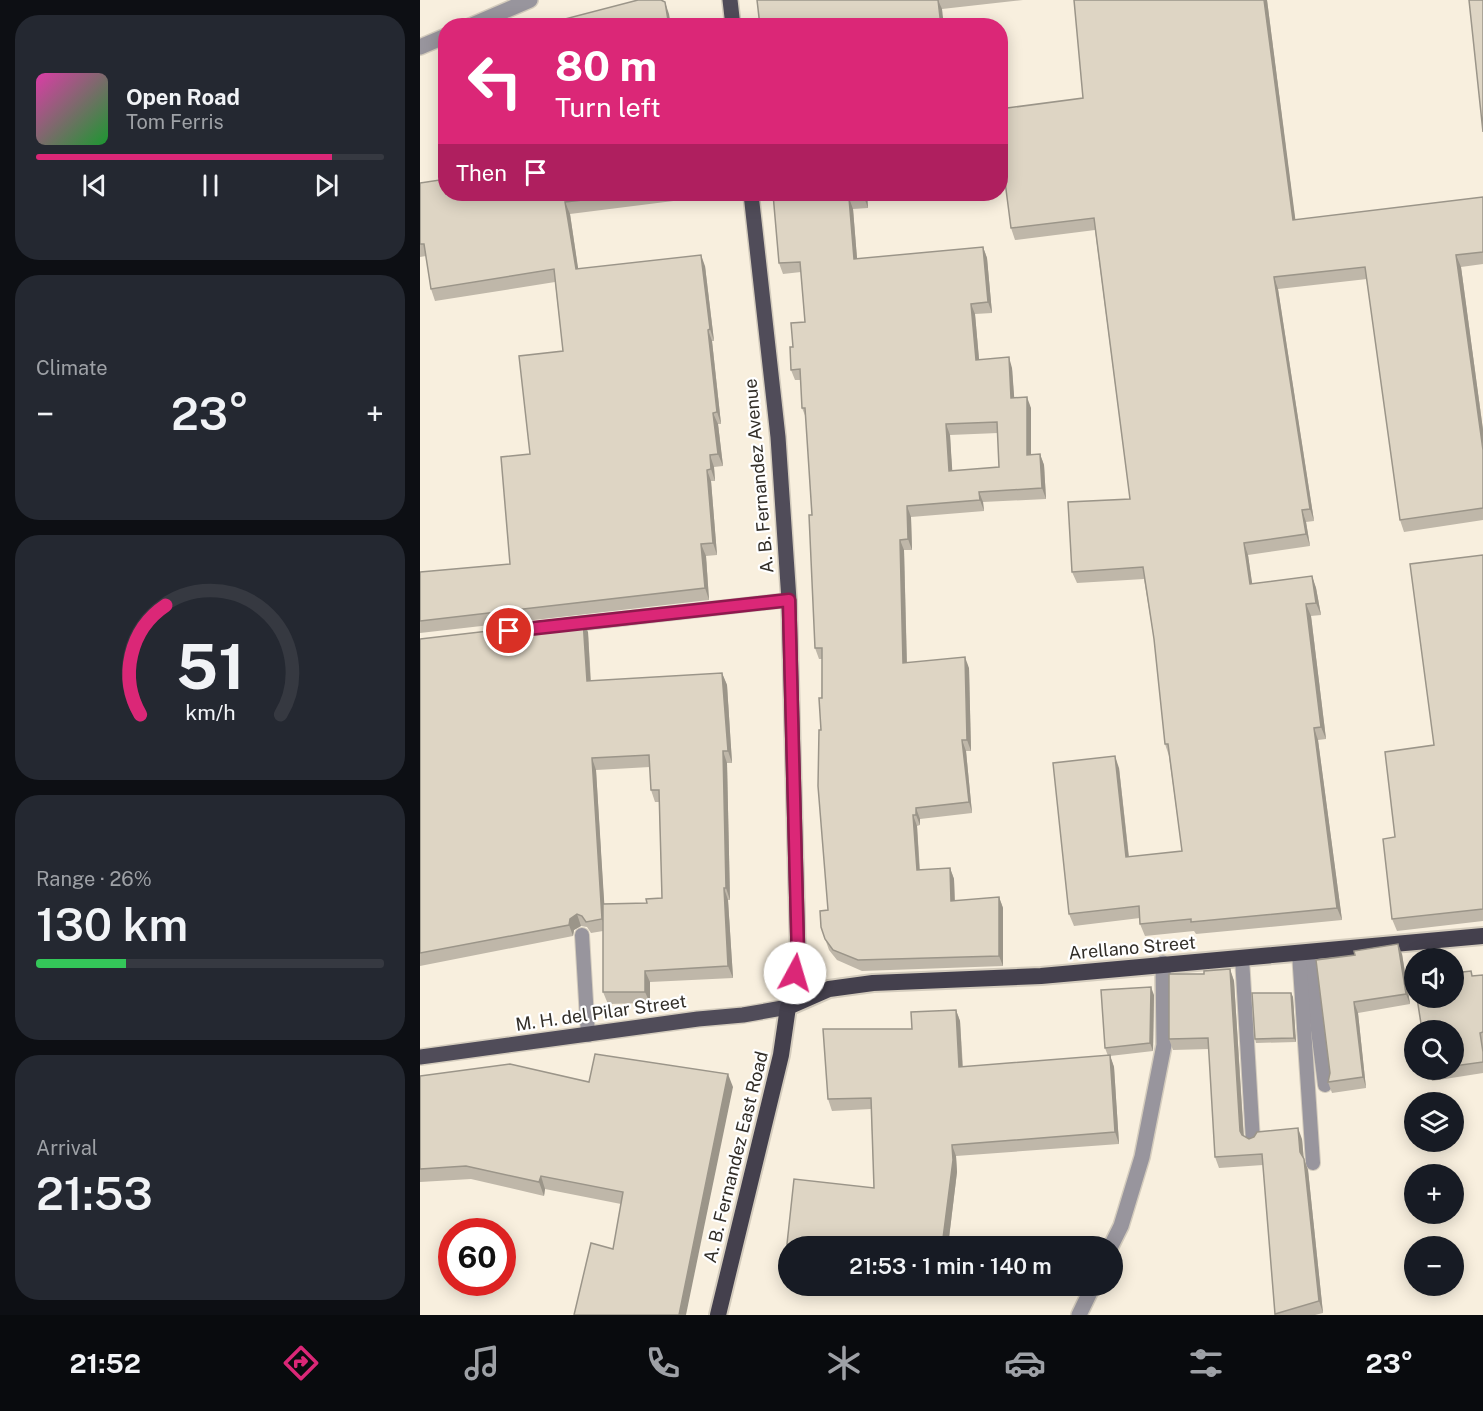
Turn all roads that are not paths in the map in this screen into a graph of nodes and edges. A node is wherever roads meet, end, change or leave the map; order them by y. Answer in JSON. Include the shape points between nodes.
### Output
{"nodes":[{"id":1,"x":530,"y":0,"type":"edge"},
{"id":2,"x":730,"y":0,"type":"edge"},
{"id":3,"x":488,"y":18,"type":"edge"},
{"id":4,"x":732,"y":18,"type":"edge"},
{"id":5,"x":438,"y":39,"type":"edge"},
{"id":6,"x":420,"y":47,"type":"edge"},
{"id":7,"x":752,"y":201,"type":"edge"},
{"id":8,"x":789,"y":600,"type":"junction"},
{"id":9,"x":550,"y":627,"type":"edge"},
{"id":10,"x":582,"y":935,"type":"edge"},
{"id":11,"x":1483,"y":936,"type":"edge"},
{"id":12,"x":1303,"y":953,"type":"junction"},
{"id":13,"x":1242,"y":958,"type":"junction"},
{"id":14,"x":1163,"y":963,"type":"junction"},
{"id":15,"x":788,"y":1007,"type":"junction"},
{"id":16,"x":588,"y":1035,"type":"junction"},
{"id":17,"x":420,"y":1057,"type":"edge"},
{"id":18,"x":1325,"y":1085,"type":"dead end"},
{"id":19,"x":1252,"y":1141,"type":"edge"},
{"id":20,"x":1313,"y":1163,"type":"dead end"},
{"id":21,"x":1116,"y":1236,"type":"edge"},
{"id":22,"x":1088,"y":1296,"type":"edge"},
{"id":23,"x":718,"y":1315,"type":"edge"},
{"id":24,"x":1079,"y":1315,"type":"edge"}],
"edges":[{"from":1,"to":3,"type":"street"},
{"from":2,"to":4,"type":"main road"},
{"from":5,"to":6,"type":"street"},
{"from":7,"to":8,"type":"main road","name":"A. B. Fernandez Avenue","via":[[778,437]]},
{"from":8,"to":9,"type":"lane"},
{"from":8,"to":15,"type":"main road","name":"A. B. Fernandez Avenue","via":[[798,957]]},
{"from":10,"to":16,"type":"lane"},
{"from":11,"to":12,"type":"highway","name":"Arellano Street"},
{"from":12,"to":13,"type":"highway","name":"Arellano Street"},
{"from":12,"to":18,"type":"lane"},
{"from":12,"to":20,"type":"lane"},
{"from":13,"to":14,"type":"highway","name":"Arellano Street"},
{"from":13,"to":19,"type":"lane"},
{"from":14,"to":15,"type":"highway","name":"Arellano Street","via":[[1041,976],[873,983],[829,989]]},
{"from":14,"to":21,"type":"street","via":[[1164,1045],[1142,1156]]},
{"from":15,"to":16,"type":"main road","name":"M. H. del Pilar Street"},
{"from":15,"to":23,"type":"highway","name":"A. B. Fernandez East Road","via":[[781,1055]]},
{"from":16,"to":17,"type":"main road","name":"M. H. del Pilar Street"},
{"from":22,"to":24,"type":"street"}]}
